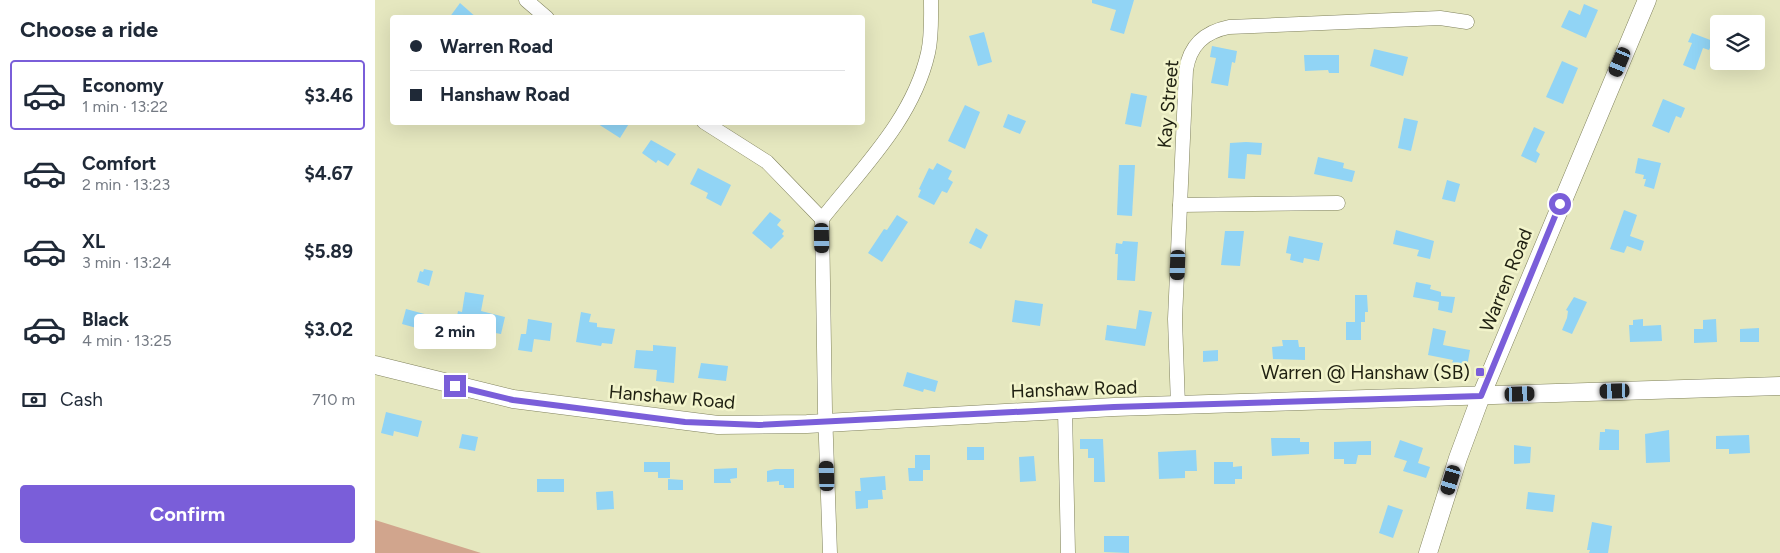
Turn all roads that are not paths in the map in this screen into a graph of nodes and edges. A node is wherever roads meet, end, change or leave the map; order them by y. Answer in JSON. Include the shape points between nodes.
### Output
{"nodes":[{"id":1,"x":525,"y":0,"type":"edge"},
{"id":2,"x":931,"y":0,"type":"edge"},
{"id":3,"x":1647,"y":0,"type":"edge"},
{"id":4,"x":543,"y":15,"type":"edge"},
{"id":5,"x":1467,"y":22,"type":"dead end"},
{"id":6,"x":709,"y":125,"type":"edge"},
{"id":7,"x":1338,"y":203,"type":"dead end"},
{"id":8,"x":1180,"y":205,"type":"junction"},
{"id":9,"x":822,"y":219,"type":"junction"},
{"id":10,"x":375,"y":365,"type":"edge"},
{"id":11,"x":1780,"y":386,"type":"edge"},
{"id":12,"x":1481,"y":396,"type":"junction"},
{"id":13,"x":1178,"y":406,"type":"junction"},
{"id":14,"x":1065,"y":410,"type":"junction"},
{"id":15,"x":825,"y":423,"type":"junction"},
{"id":16,"x":830,"y":553,"type":"edge"},
{"id":17,"x":1069,"y":553,"type":"edge"},
{"id":18,"x":1428,"y":553,"type":"edge"}],
"edges":[{"from":1,"to":4,"type":"street"},
{"from":2,"to":9,"type":"street","via":[[932,29],[928,54],[910,100],[874,156]]},
{"from":3,"to":12,"type":"street","name":"Warren Road"},
{"from":5,"to":8,"type":"street","name":"Kay Street","via":[[1440,18],[1229,27],[1211,31],[1196,44],[1188,60]]},
{"from":6,"to":9,"type":"street","via":[[767,162]]},
{"from":7,"to":8,"type":"street"},
{"from":8,"to":13,"type":"street","name":"Kay Street","via":[[1175,319]]},
{"from":9,"to":15,"type":"street"},
{"from":10,"to":15,"type":"street","name":"Hanshaw Road","via":[[513,400],[570,408],[718,425]]},
{"from":11,"to":12,"type":"street","name":"Hanshaw Road"},
{"from":12,"to":13,"type":"street","name":"Hanshaw Road"},
{"from":12,"to":18,"type":"street","name":"Warren Road"},
{"from":13,"to":14,"type":"street","name":"Hanshaw Road"},
{"from":14,"to":15,"type":"street","name":"Hanshaw Road"},
{"from":14,"to":17,"type":"street"},
{"from":15,"to":16,"type":"street"}]}
